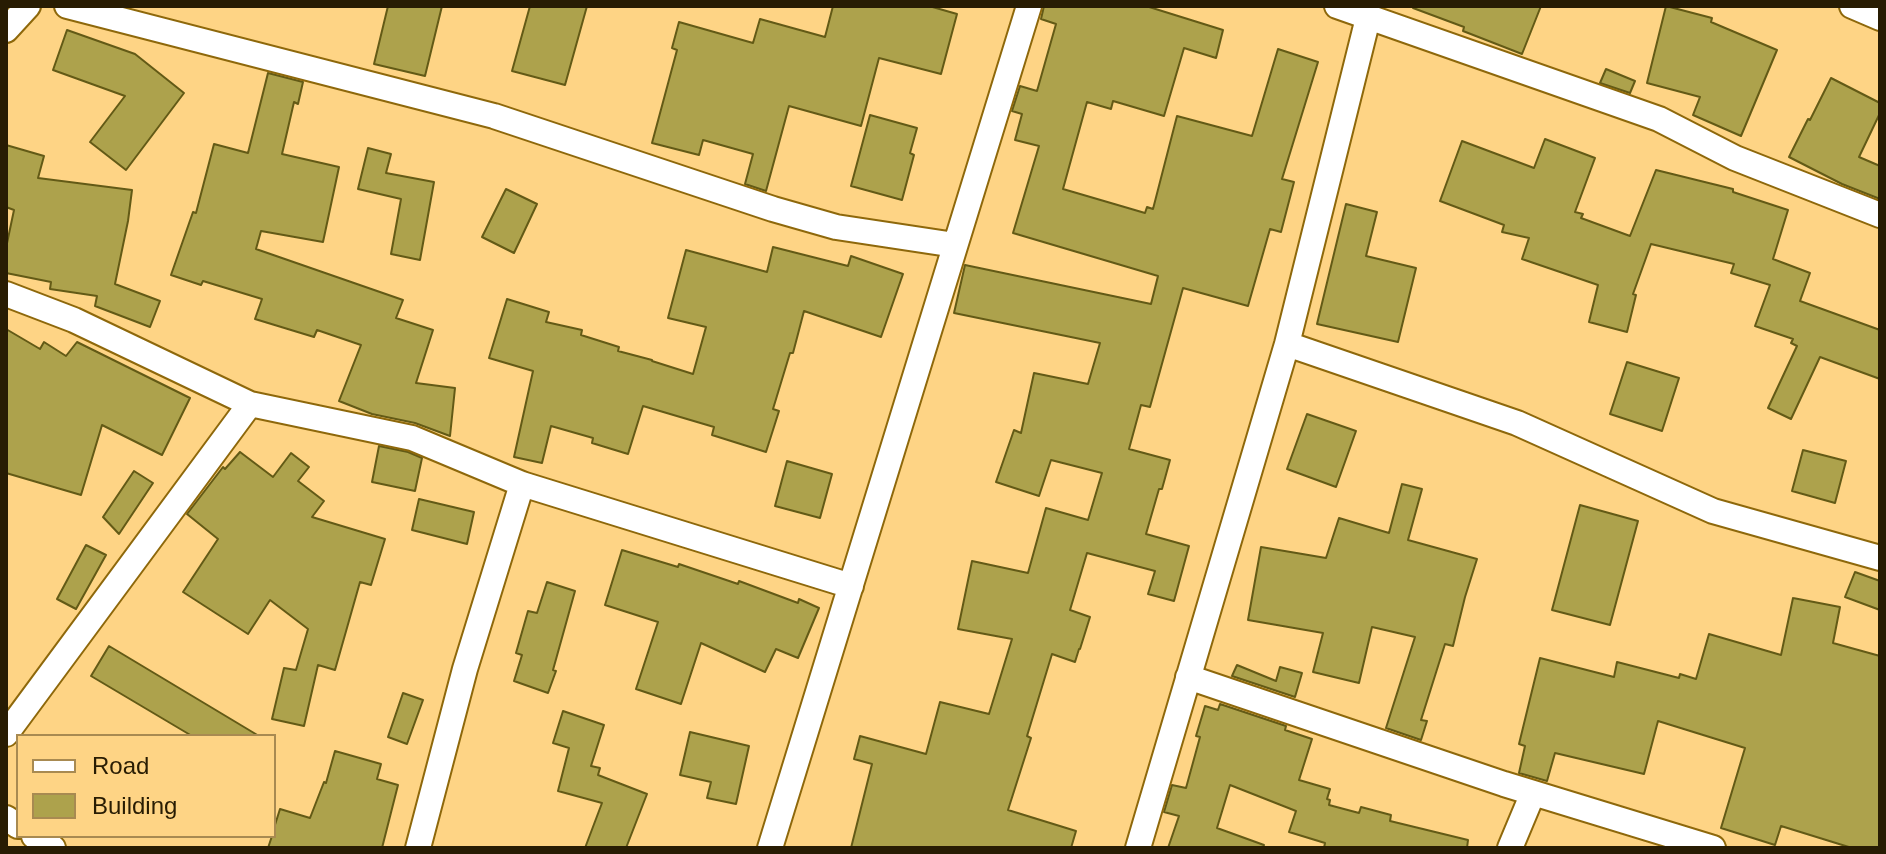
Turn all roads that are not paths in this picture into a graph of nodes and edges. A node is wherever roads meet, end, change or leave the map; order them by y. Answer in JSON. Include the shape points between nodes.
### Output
{"nodes":[{"id":1,"x":28,"y":6,"type":"edge"},
{"id":2,"x":67,"y":6,"type":"edge"},
{"id":3,"x":1029,"y":6,"type":"edge"},
{"id":4,"x":1337,"y":6,"type":"edge"},
{"id":5,"x":1852,"y":6,"type":"edge"},
{"id":6,"x":1368,"y":18,"type":"junction"},
{"id":7,"x":1880,"y":18,"type":"edge"},
{"id":8,"x":6,"y":30,"type":"edge"},
{"id":9,"x":1880,"y":215,"type":"edge"},
{"id":10,"x":955,"y":245,"type":"junction"},
{"id":11,"x":6,"y":294,"type":"edge"},
{"id":12,"x":1287,"y":344,"type":"junction"},
{"id":13,"x":250,"y":404,"type":"junction"},
{"id":14,"x":522,"y":484,"type":"junction"},
{"id":15,"x":1880,"y":558,"type":"edge"},
{"id":16,"x":851,"y":586,"type":"junction"},
{"id":17,"x":1188,"y":677,"type":"junction"},
{"id":18,"x":6,"y":734,"type":"edge"},
{"id":19,"x":1533,"y":793,"type":"junction"},
{"id":20,"x":418,"y":848,"type":"edge"},
{"id":21,"x":770,"y":848,"type":"edge"},
{"id":22,"x":1138,"y":848,"type":"edge"},
{"id":23,"x":1510,"y":848,"type":"edge"},
{"id":24,"x":1713,"y":848,"type":"edge"}],
"edges":[{"from":1,"to":8,"type":"street"},
{"from":2,"to":10,"type":"street","via":[[494,116],[836,227]]},
{"from":3,"to":10,"type":"street"},
{"from":4,"to":6,"type":"street"},
{"from":5,"to":7,"type":"street"},
{"from":6,"to":9,"type":"street","via":[[1659,119],[1735,158]]},
{"from":6,"to":12,"type":"street"},
{"from":10,"to":16,"type":"street"},
{"from":11,"to":13,"type":"street","via":[[74,320]]},
{"from":12,"to":15,"type":"street","via":[[1517,423],[1713,511]]},
{"from":12,"to":17,"type":"street"},
{"from":13,"to":14,"type":"street","via":[[412,438]]},
{"from":13,"to":18,"type":"street"},
{"from":14,"to":16,"type":"street"},
{"from":14,"to":20,"type":"street"},
{"from":16,"to":21,"type":"street"},
{"from":17,"to":19,"type":"street"},
{"from":17,"to":22,"type":"street"},
{"from":19,"to":23,"type":"street"},
{"from":19,"to":24,"type":"street"}]}
